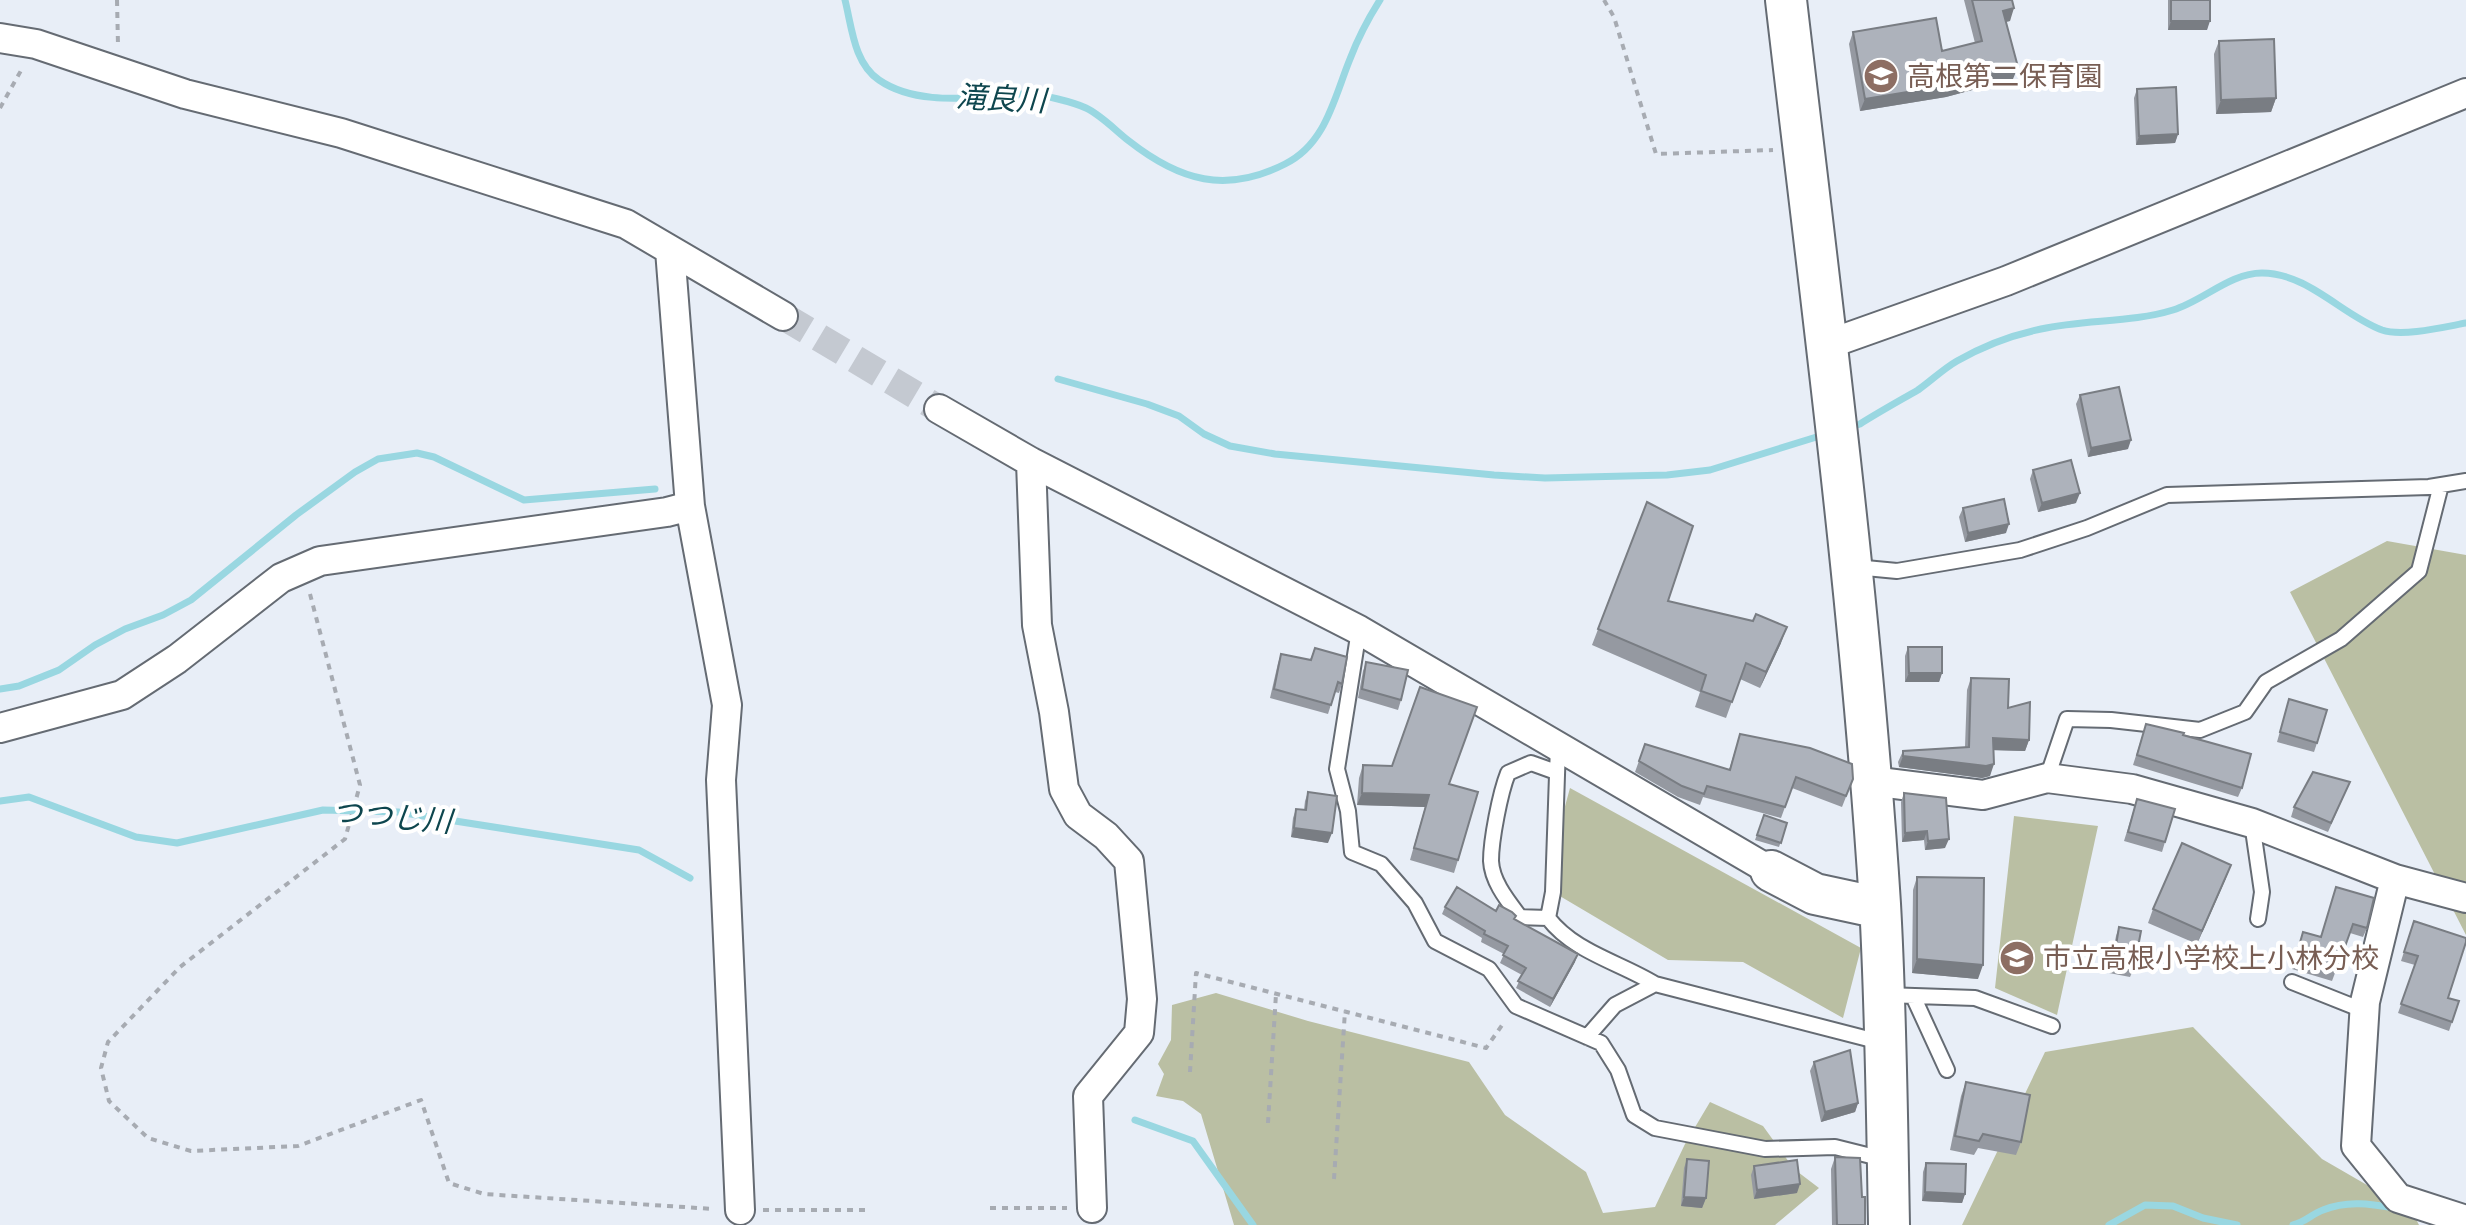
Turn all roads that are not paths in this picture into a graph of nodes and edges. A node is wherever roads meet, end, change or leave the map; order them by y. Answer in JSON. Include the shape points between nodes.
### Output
{"nodes":[{"id":1,"x":1786,"y":0,"type":"edge"},
{"id":2,"x":0,"y":38,"type":"edge"},
{"id":3,"x":2466,"y":93,"type":"edge"},
{"id":4,"x":670,"y":250,"type":"junction"},
{"id":5,"x":783,"y":316,"type":"tunnel mouth"},
{"id":6,"x":1826,"y":345,"type":"junction"},
{"id":7,"x":939,"y":409,"type":"tunnel mouth"},
{"id":8,"x":1031,"y":462,"type":"junction"},
{"id":9,"x":2466,"y":481,"type":"edge"},
{"id":10,"x":2441,"y":485,"type":"junction"},
{"id":11,"x":690,"y":506,"type":"junction"},
{"id":12,"x":1851,"y":567,"type":"junction"},
{"id":13,"x":1359,"y":630,"type":"junction"},
{"id":14,"x":0,"y":728,"type":"edge"},
{"id":15,"x":1557,"y":759,"type":"junction"},
{"id":16,"x":2047,"y":778,"type":"junction"},
{"id":17,"x":1871,"y":781,"type":"junction"},
{"id":18,"x":2252,"y":823,"type":"junction"},
{"id":19,"x":1771,"y":871,"type":"joint"},
{"id":20,"x":2395,"y":879,"type":"junction"},
{"id":21,"x":2466,"y":898,"type":"edge"},
{"id":22,"x":1880,"y":908,"type":"junction"},
{"id":23,"x":1548,"y":918,"type":"junction"},
{"id":24,"x":2258,"y":919,"type":"dead end"},
{"id":25,"x":2292,"y":982,"type":"dead end"},
{"id":26,"x":1655,"y":984,"type":"junction"},
{"id":27,"x":1898,"y":996,"type":"junction"},
{"id":28,"x":2365,"y":1011,"type":"junction"},
{"id":29,"x":2052,"y":1026,"type":"dead end"},
{"id":30,"x":1587,"y":1037,"type":"junction"},
{"id":31,"x":1884,"y":1043,"type":"junction"},
{"id":32,"x":1947,"y":1070,"type":"dead end"},
{"id":33,"x":1887,"y":1160,"type":"junction"},
{"id":34,"x":1092,"y":1208,"type":"road end"},
{"id":35,"x":740,"y":1210,"type":"road end"},
{"id":36,"x":2466,"y":1220,"type":"edge"},
{"id":37,"x":1891,"y":1221,"type":"edge"}],
"edges":[{"from":1,"to":6,"type":"street"},
{"from":2,"to":4,"type":"street","via":[[36,44],[185,94],[341,133],[626,224]]},
{"from":3,"to":6,"type":"street","via":[[2006,281]]},
{"from":4,"to":5,"type":"street"},
{"from":4,"to":11,"type":"street"},
{"from":6,"to":12,"type":"street"},
{"from":7,"to":8,"type":"street"},
{"from":8,"to":13,"type":"street"},
{"from":8,"to":34,"type":"street","via":[[1037,625],[1064,789],[1078,815],[1129,861],[1142,999],[1139,1033],[1088,1096]]},
{"from":9,"to":10,"type":"lane"},
{"from":10,"to":12,"type":"lane","via":[[2167,495],[2020,550],[1897,571]]},
{"from":10,"to":16,"type":"lane","via":[[2419,571],[2341,639],[2266,682],[2245,712],[2200,730],[2067,719]]},
{"from":11,"to":14,"type":"street","via":[[320,561],[281,578],[122,695]]},
{"from":11,"to":35,"type":"street","via":[[727,705],[721,780]]},
{"from":12,"to":17,"type":"street"},
{"from":13,"to":15,"type":"street"},
{"from":13,"to":30,"type":"lane","via":[[1337,769],[1352,852],[1381,864],[1415,903],[1435,941],[1489,969],[1516,1006]]},
{"from":15,"to":19,"type":"street"},
{"from":15,"to":23,"type":"lane"},
{"from":15,"to":23,"type":"lane","via":[[1508,773],[1491,863],[1503,895],[1520,917]]},
{"from":16,"to":17,"type":"street","via":[[1983,795]]},
{"from":16,"to":18,"type":"street","via":[[2132,789]]},
{"from":17,"to":22,"type":"street"},
{"from":18,"to":20,"type":"street"},
{"from":18,"to":24,"type":"lane","via":[[2262,892]]},
{"from":19,"to":22,"type":"street","via":[[1815,894]]},
{"from":20,"to":21,"type":"street"},
{"from":20,"to":28,"type":"street"},
{"from":22,"to":27,"type":"street"},
{"from":23,"to":26,"type":"lane","via":[[1559,932],[1592,953]]},
{"from":25,"to":28,"type":"lane"},
{"from":26,"to":30,"type":"lane","via":[[1615,1005]]},
{"from":26,"to":31,"type":"lane"},
{"from":27,"to":29,"type":"lane","via":[[1975,998]]},
{"from":27,"to":31,"type":"street"},
{"from":27,"to":32,"type":"lane"},
{"from":28,"to":36,"type":"street","via":[[2356,1146],[2398,1198]]},
{"from":30,"to":33,"type":"lane","via":[[1601,1043],[1618,1070],[1634,1115],[1655,1128],[1765,1149],[1835,1147]]},
{"from":31,"to":33,"type":"street"},
{"from":33,"to":37,"type":"street"}]}
